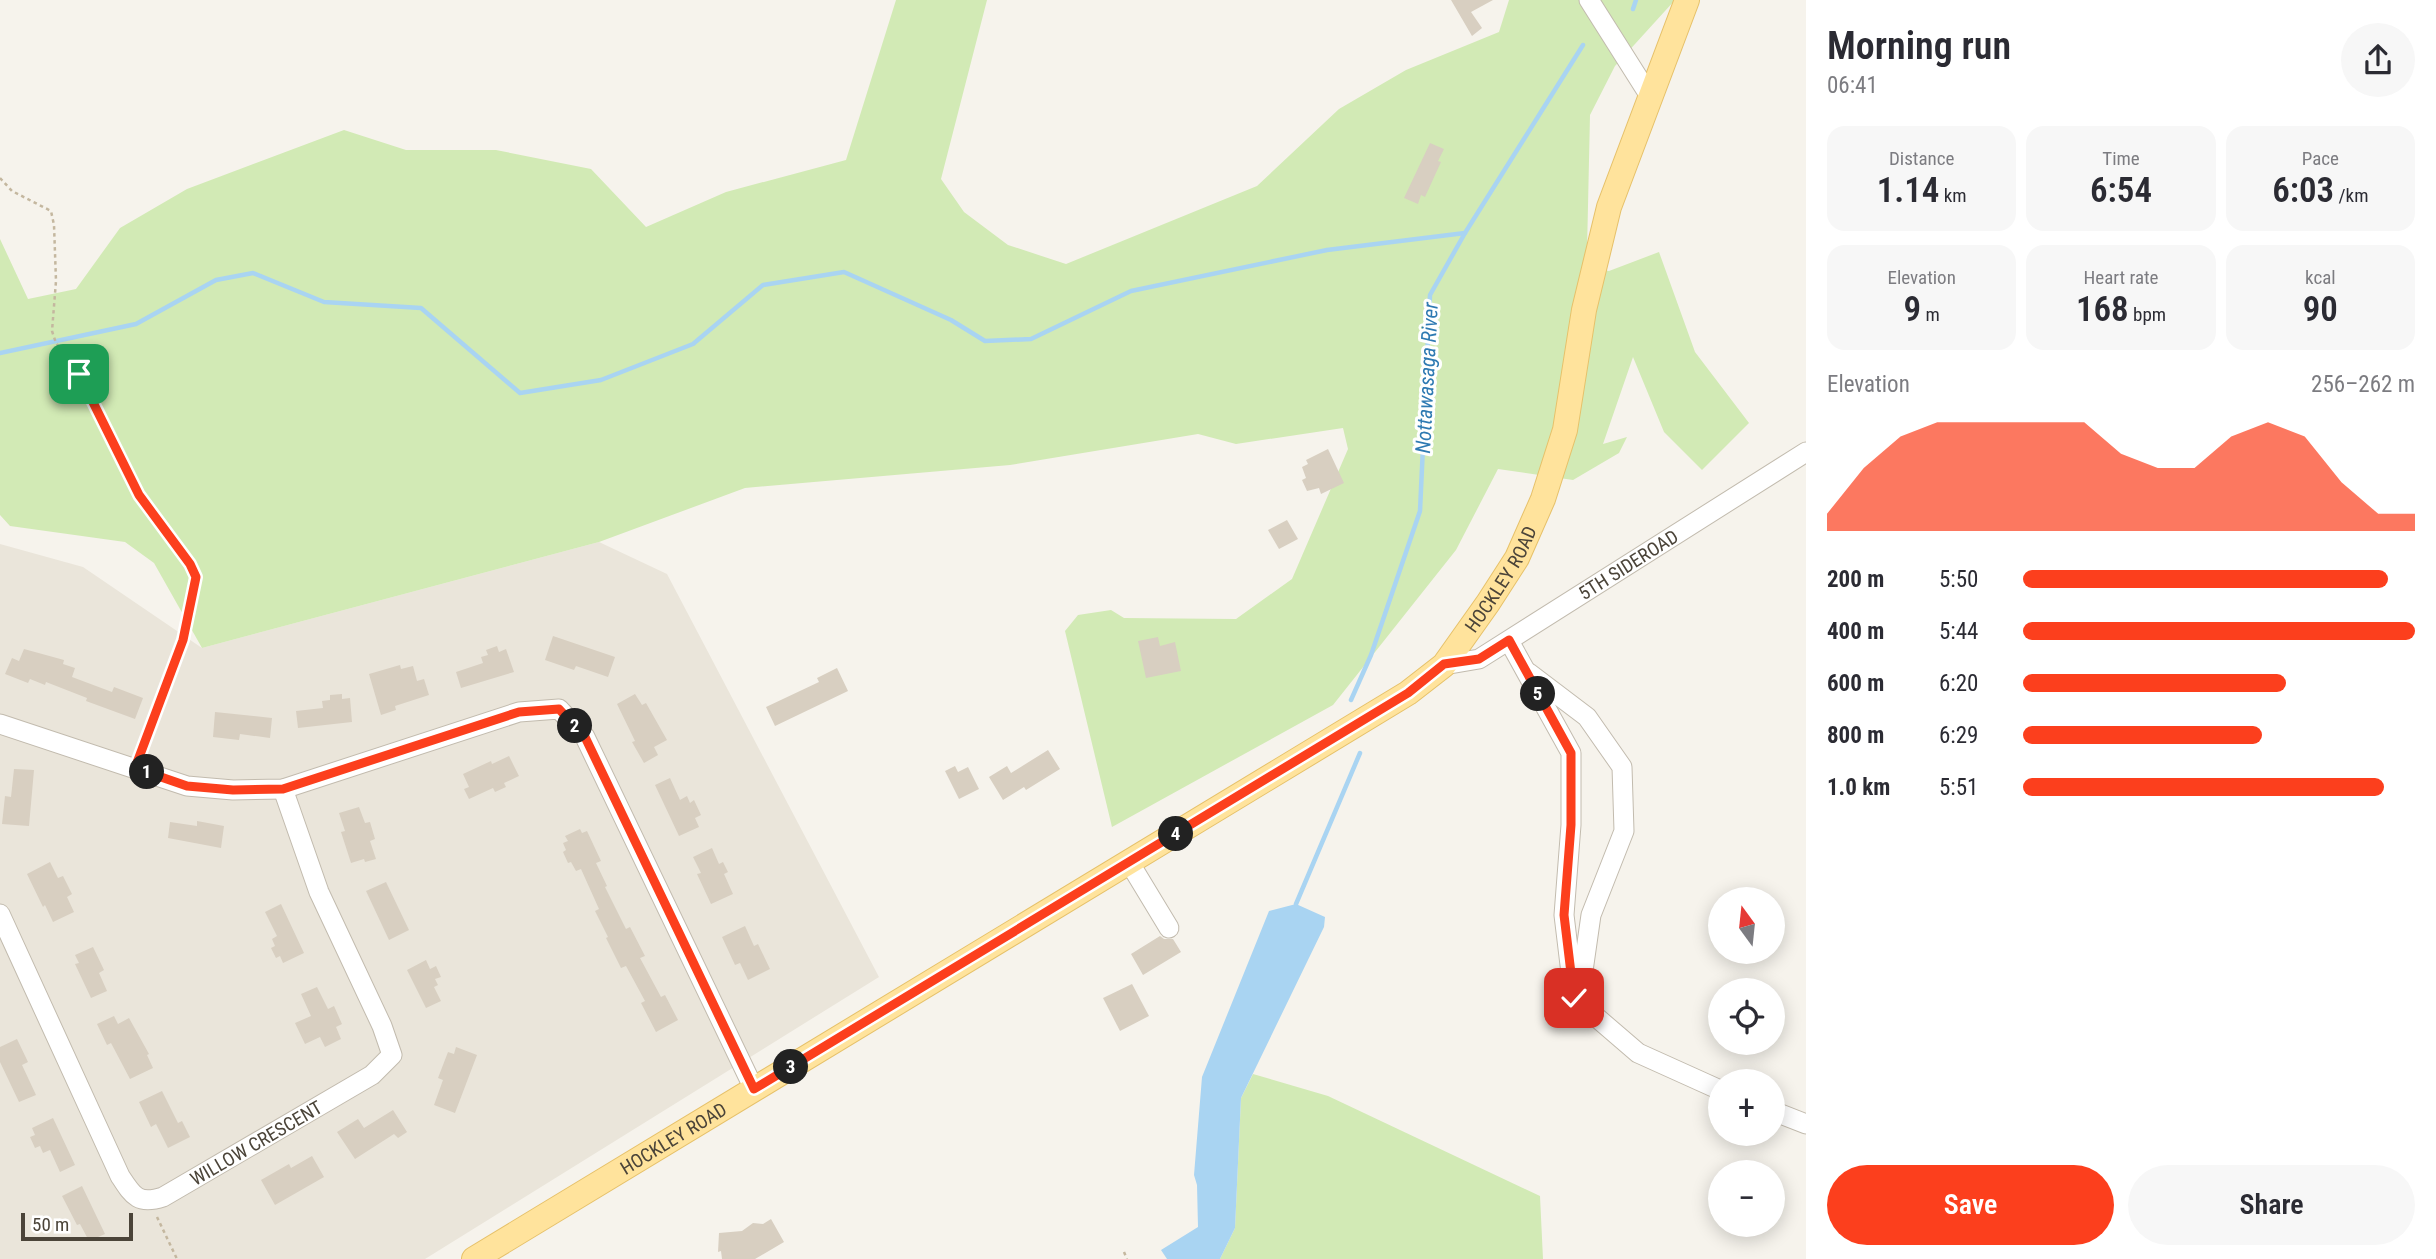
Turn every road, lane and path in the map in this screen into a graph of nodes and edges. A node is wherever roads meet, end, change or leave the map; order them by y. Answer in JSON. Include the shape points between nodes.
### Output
{"nodes":[{"id":1,"x":1589,"y":0,"type":"edge"},
{"id":2,"x":1687,"y":0,"type":"edge"},
{"id":3,"x":1651,"y":99,"type":"junction"},
{"id":4,"x":0,"y":178,"type":"edge"},
{"id":5,"x":1806,"y":452,"type":"edge"},
{"id":6,"x":1509,"y":640,"type":"junction"},
{"id":7,"x":1444,"y":664,"type":"junction"},
{"id":8,"x":1523,"y":668,"type":"junction"},
{"id":9,"x":0,"y":724,"type":"edge"},
{"id":10,"x":135,"y":768,"type":"junction"},
{"id":11,"x":283,"y":789,"type":"junction"},
{"id":12,"x":1129,"y":862,"type":"junction"},
{"id":13,"x":0,"y":914,"type":"edge"},
{"id":14,"x":1169,"y":928,"type":"dead end"},
{"id":15,"x":1574,"y":998,"type":"junction"},
{"id":16,"x":1708,"y":1085,"type":"edge"},
{"id":17,"x":754,"y":1089,"type":"junction"},
{"id":18,"x":1785,"y":1116,"type":"edge"},
{"id":19,"x":1806,"y":1124,"type":"edge"},
{"id":20,"x":151,"y":1200,"type":"junction"},
{"id":21,"x":1124,"y":1252,"type":"dead end"},
{"id":22,"x":177,"y":1259,"type":"edge"},
{"id":23,"x":474,"y":1259,"type":"edge"},
{"id":24,"x":1127,"y":1259,"type":"edge"}],
"edges":[{"from":1,"to":3,"type":"street"},
{"from":2,"to":3,"type":"main road","name":"HOCKLEY ROAD"},
{"from":3,"to":7,"type":"main road","name":"HOCKLEY ROAD","via":[[1609,206],[1584,310],[1565,430],[1542,499],[1517,558]]},
{"from":4,"to":10,"type":"path","via":[[12,191],[51,211],[56,281],[52,331],[79,374],[139,495],[196,577],[183,640]]},
{"from":5,"to":6,"type":"street","name":"5TH SIDEROAD"},
{"from":6,"to":7,"type":"street","name":"5TH SIDEROAD","via":[[1479,659]]},
{"from":6,"to":8,"type":"street"},
{"from":7,"to":12,"type":"main road","name":"HOCKLEY ROAD","via":[[1408,693]]},
{"from":8,"to":15,"type":"street","via":[[1571,753],[1564,915]]},
{"from":8,"to":15,"type":"street","via":[[1587,717],[1622,767],[1624,831],[1591,915],[1582,978]]},
{"from":9,"to":10,"type":"street"},
{"from":10,"to":11,"type":"street","via":[[187,786]]},
{"from":11,"to":17,"type":"street","via":[[519,712],[559,709],[585,737]]},
{"from":11,"to":20,"type":"street","name":"WILLOW CRESCENT","via":[[319,892],[392,1055],[372,1075]]},
{"from":12,"to":14,"type":"street"},
{"from":12,"to":17,"type":"main road","name":"HOCKLEY ROAD"},
{"from":13,"to":20,"type":"street","via":[[120,1176],[139,1199]]},
{"from":15,"to":16,"type":"street","via":[[1638,1053]]},
{"from":17,"to":23,"type":"main road","name":"HOCKLEY ROAD"},
{"from":18,"to":19,"type":"street"},
{"from":20,"to":22,"type":"path"},
{"from":21,"to":24,"type":"path"}]}
